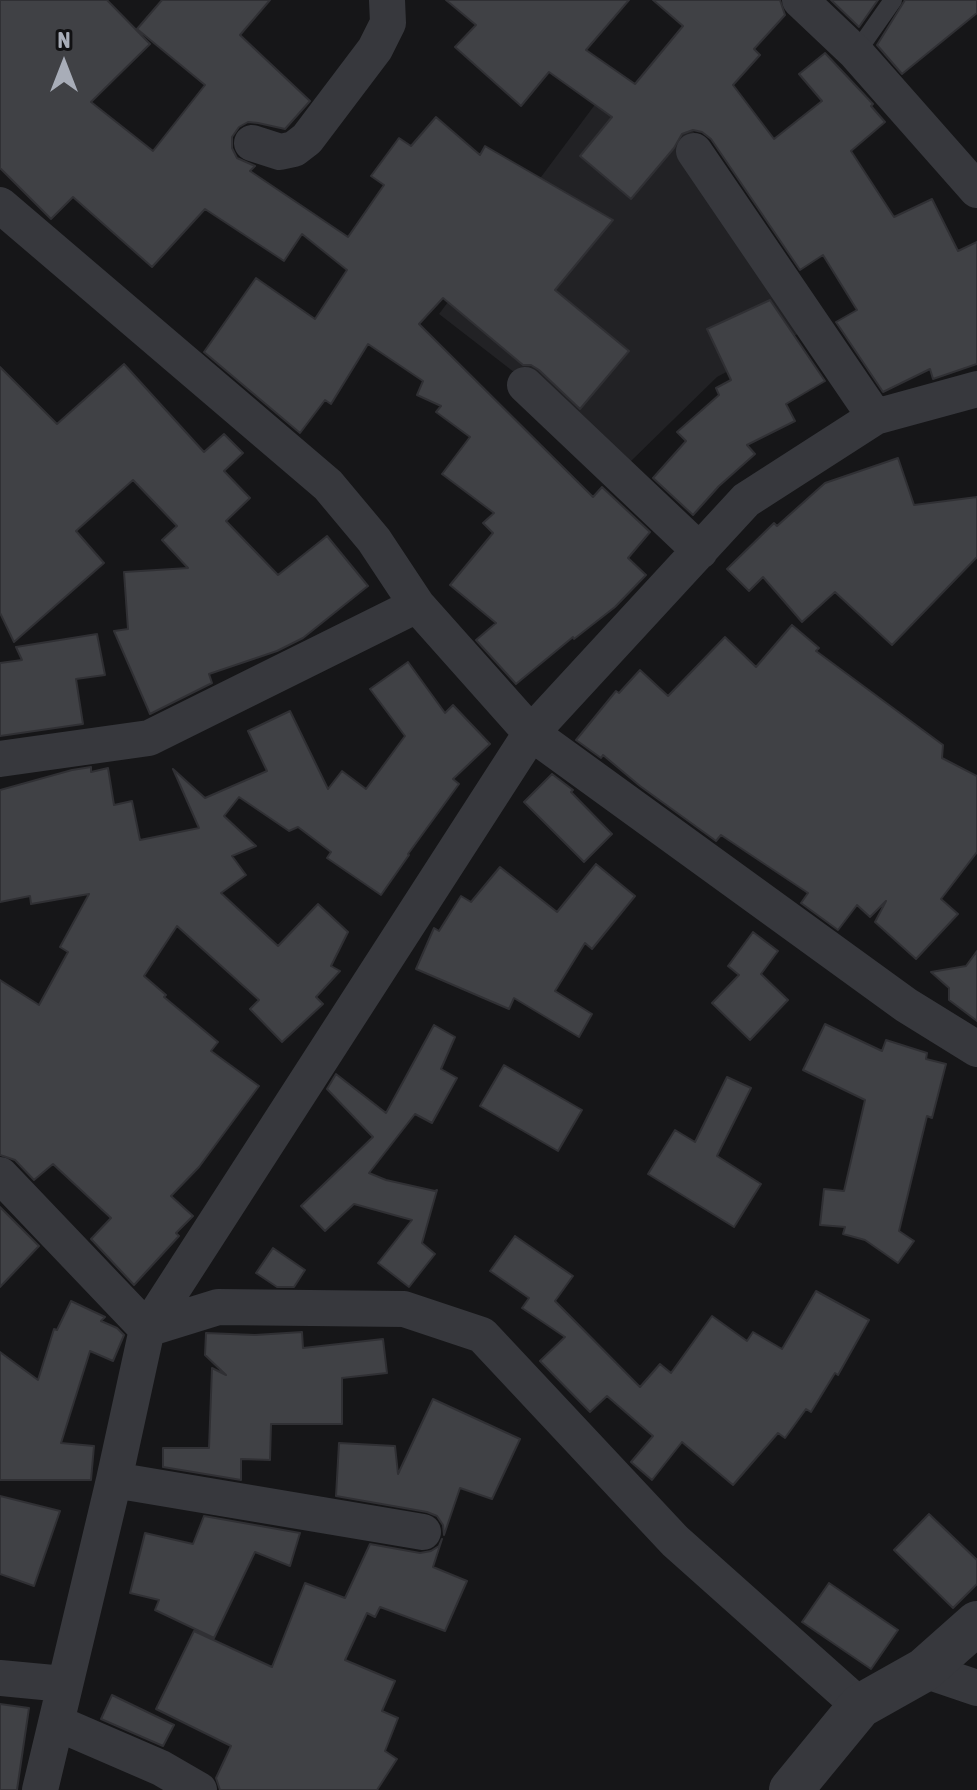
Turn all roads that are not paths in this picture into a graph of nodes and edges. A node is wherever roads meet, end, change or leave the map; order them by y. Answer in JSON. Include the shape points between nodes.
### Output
{"nodes":[{"id":1,"x":387,"y":0,"type":"edge"},
{"id":2,"x":800,"y":0,"type":"edge"},
{"id":3,"x":893,"y":0,"type":"edge"},
{"id":4,"x":856,"y":53,"type":"junction"},
{"id":5,"x":252,"y":143,"type":"dead end"},
{"id":6,"x":694,"y":151,"type":"dead end"},
{"id":7,"x":977,"y":190,"type":"edge"},
{"id":8,"x":0,"y":205,"type":"edge"},
{"id":9,"x":525,"y":385,"type":"dead end"},
{"id":10,"x":977,"y":389,"type":"edge"},
{"id":11,"x":875,"y":417,"type":"junction"},
{"id":12,"x":700,"y":551,"type":"junction"},
{"id":13,"x":417,"y":605,"type":"junction"},
{"id":14,"x":531,"y":733,"type":"junction"},
{"id":15,"x":0,"y":759,"type":"edge"},
{"id":16,"x":977,"y":1049,"type":"edge"},
{"id":17,"x":0,"y":1175,"type":"edge"},
{"id":18,"x":147,"y":1329,"type":"junction"},
{"id":19,"x":114,"y":1480,"type":"junction"},
{"id":20,"x":423,"y":1532,"type":"dead end"},
{"id":21,"x":977,"y":1623,"type":"edge"},
{"id":22,"x":924,"y":1670,"type":"junction"},
{"id":23,"x":0,"y":1678,"type":"edge"},
{"id":24,"x":64,"y":1684,"type":"junction"},
{"id":25,"x":977,"y":1688,"type":"edge"},
{"id":26,"x":860,"y":1706,"type":"junction"},
{"id":27,"x":57,"y":1723,"type":"junction"},
{"id":28,"x":40,"y":1790,"type":"edge"},
{"id":29,"x":199,"y":1790,"type":"edge"},
{"id":30,"x":791,"y":1790,"type":"edge"}],
"edges":[{"from":1,"to":5,"type":"street","via":[[388,23],[375,49],[307,139],[280,152]]},
{"from":2,"to":4,"type":"street"},
{"from":3,"to":4,"type":"lane"},
{"from":4,"to":7,"type":"street"},
{"from":6,"to":11,"type":"street"},
{"from":8,"to":13,"type":"street","via":[[328,485],[374,540]]},
{"from":9,"to":12,"type":"street"},
{"from":10,"to":11,"type":"street"},
{"from":11,"to":12,"type":"street","via":[[746,500]]},
{"from":12,"to":14,"type":"street"},
{"from":13,"to":14,"type":"street"},
{"from":13,"to":15,"type":"street","via":[[149,738]]},
{"from":14,"to":16,"type":"street","via":[[906,1005]]},
{"from":14,"to":18,"type":"street"},
{"from":17,"to":18,"type":"street"},
{"from":18,"to":19,"type":"street"},
{"from":18,"to":26,"type":"street","via":[[218,1307],[404,1309],[482,1335],[675,1541]]},
{"from":19,"to":20,"type":"street"},
{"from":19,"to":24,"type":"street"},
{"from":21,"to":22,"type":"street"},
{"from":22,"to":25,"type":"street"},
{"from":22,"to":26,"type":"street"},
{"from":23,"to":24,"type":"street"},
{"from":24,"to":27,"type":"street"},
{"from":26,"to":30,"type":"street"},
{"from":27,"to":28,"type":"street"},
{"from":27,"to":29,"type":"street"}]}
